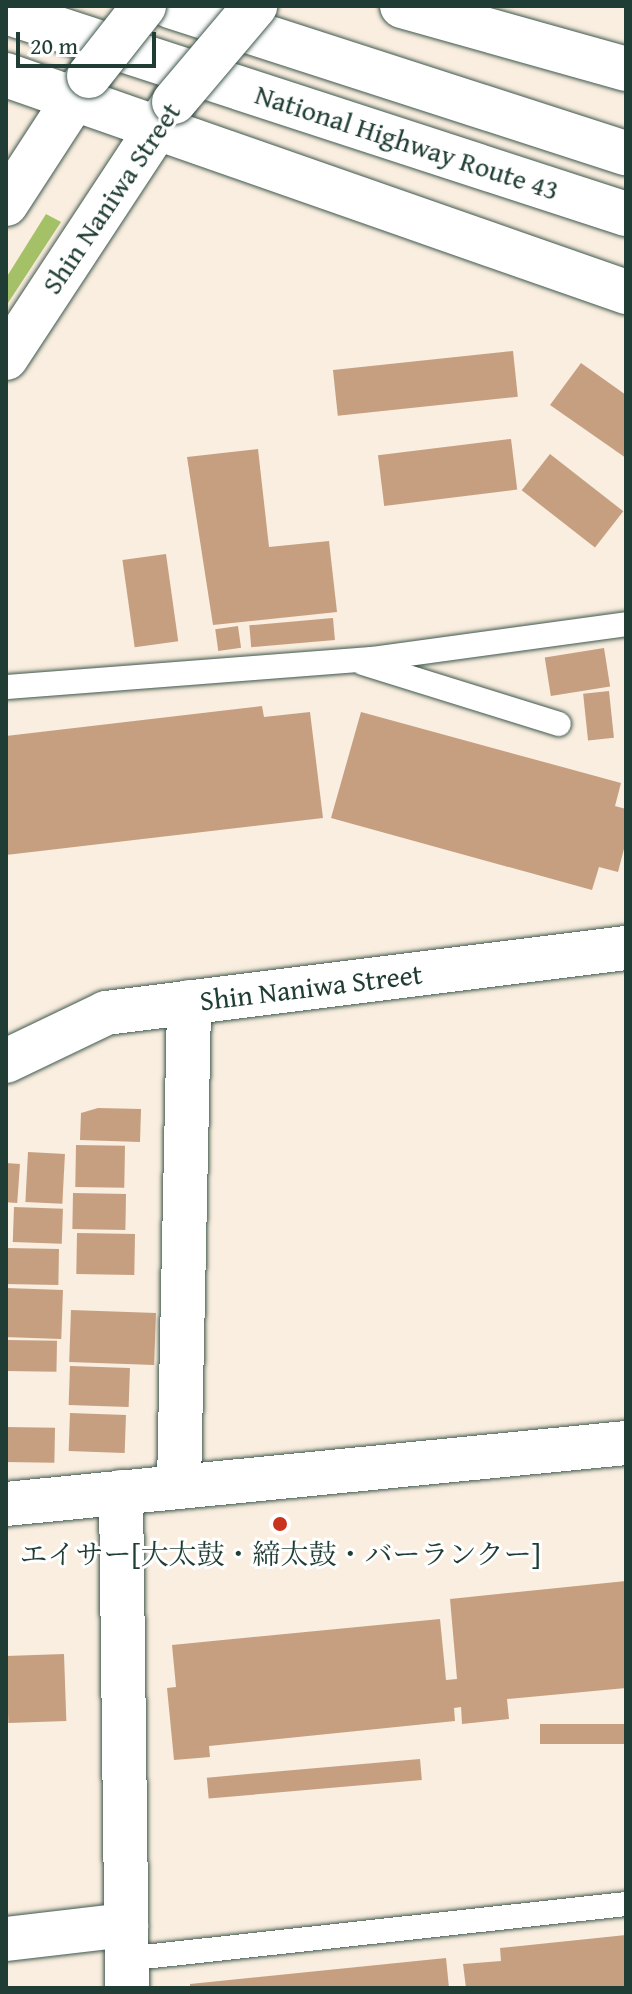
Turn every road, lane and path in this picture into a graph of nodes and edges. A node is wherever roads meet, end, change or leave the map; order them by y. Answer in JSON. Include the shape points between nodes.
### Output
{"nodes":[{"id":1,"x":144,"y":6,"type":"edge"},
{"id":2,"x":170,"y":6,"type":"edge"},
{"id":3,"x":255,"y":6,"type":"edge"},
{"id":4,"x":402,"y":6,"type":"edge"},
{"id":5,"x":6,"y":12,"type":"edge"},
{"id":6,"x":626,"y":69,"type":"edge"},
{"id":7,"x":6,"y":75,"type":"edge"},
{"id":8,"x":80,"y":87,"type":"junction"},
{"id":9,"x":164,"y":114,"type":"junction"},
{"id":10,"x":626,"y":153,"type":"edge"},
{"id":11,"x":6,"y":204,"type":"edge"},
{"id":12,"x":626,"y":214,"type":"edge"},
{"id":13,"x":626,"y":292,"type":"edge"},
{"id":14,"x":6,"y":358,"type":"edge"},
{"id":15,"x":626,"y":624,"type":"edge"},
{"id":16,"x":353,"y":660,"type":"junction"},
{"id":17,"x":6,"y":687,"type":"edge"},
{"id":18,"x":559,"y":724,"type":"dead end"},
{"id":19,"x":626,"y":948,"type":"edge"},
{"id":20,"x":189,"y":1002,"type":"junction"},
{"id":21,"x":6,"y":1061,"type":"edge"},
{"id":22,"x":626,"y":1443,"type":"edge"},
{"id":23,"x":179,"y":1485,"type":"junction"},
{"id":24,"x":121,"y":1492,"type":"junction"},
{"id":25,"x":6,"y":1504,"type":"edge"},
{"id":26,"x":626,"y":1904,"type":"edge"},
{"id":27,"x":6,"y":1939,"type":"edge"},
{"id":28,"x":127,"y":1957,"type":"edge"}],
"edges":[{"from":1,"to":8,"type":"main road","bridge":true},
{"from":2,"to":10,"type":"main road","name":"National Highway Route 43"},
{"from":3,"to":9,"type":"main road","name":"Shin Naniwa Street","bridge":true},
{"from":4,"to":6,"type":"main road"},
{"from":5,"to":12,"type":"main road","name":"National Highway Route 43"},
{"from":7,"to":8,"type":"main road"},
{"from":8,"to":9,"type":"main road"},
{"from":8,"to":11,"type":"main road"},
{"from":9,"to":13,"type":"main road"},
{"from":9,"to":14,"type":"main road","name":"Shin Naniwa Street"},
{"from":15,"to":16,"type":"lane"},
{"from":16,"to":17,"type":"lane"},
{"from":16,"to":18,"type":"lane"},
{"from":19,"to":20,"type":"main road","name":"Shin Naniwa Street"},
{"from":20,"to":21,"type":"main road","name":"Shin Naniwa Street","via":[[106,1013]]},
{"from":20,"to":23,"type":"main road"},
{"from":22,"to":23,"type":"main road"},
{"from":23,"to":24,"type":"main road"},
{"from":24,"to":25,"type":"main road"},
{"from":24,"to":28,"type":"main road"},
{"from":26,"to":28,"type":"lane"},
{"from":27,"to":28,"type":"main road"}]}
